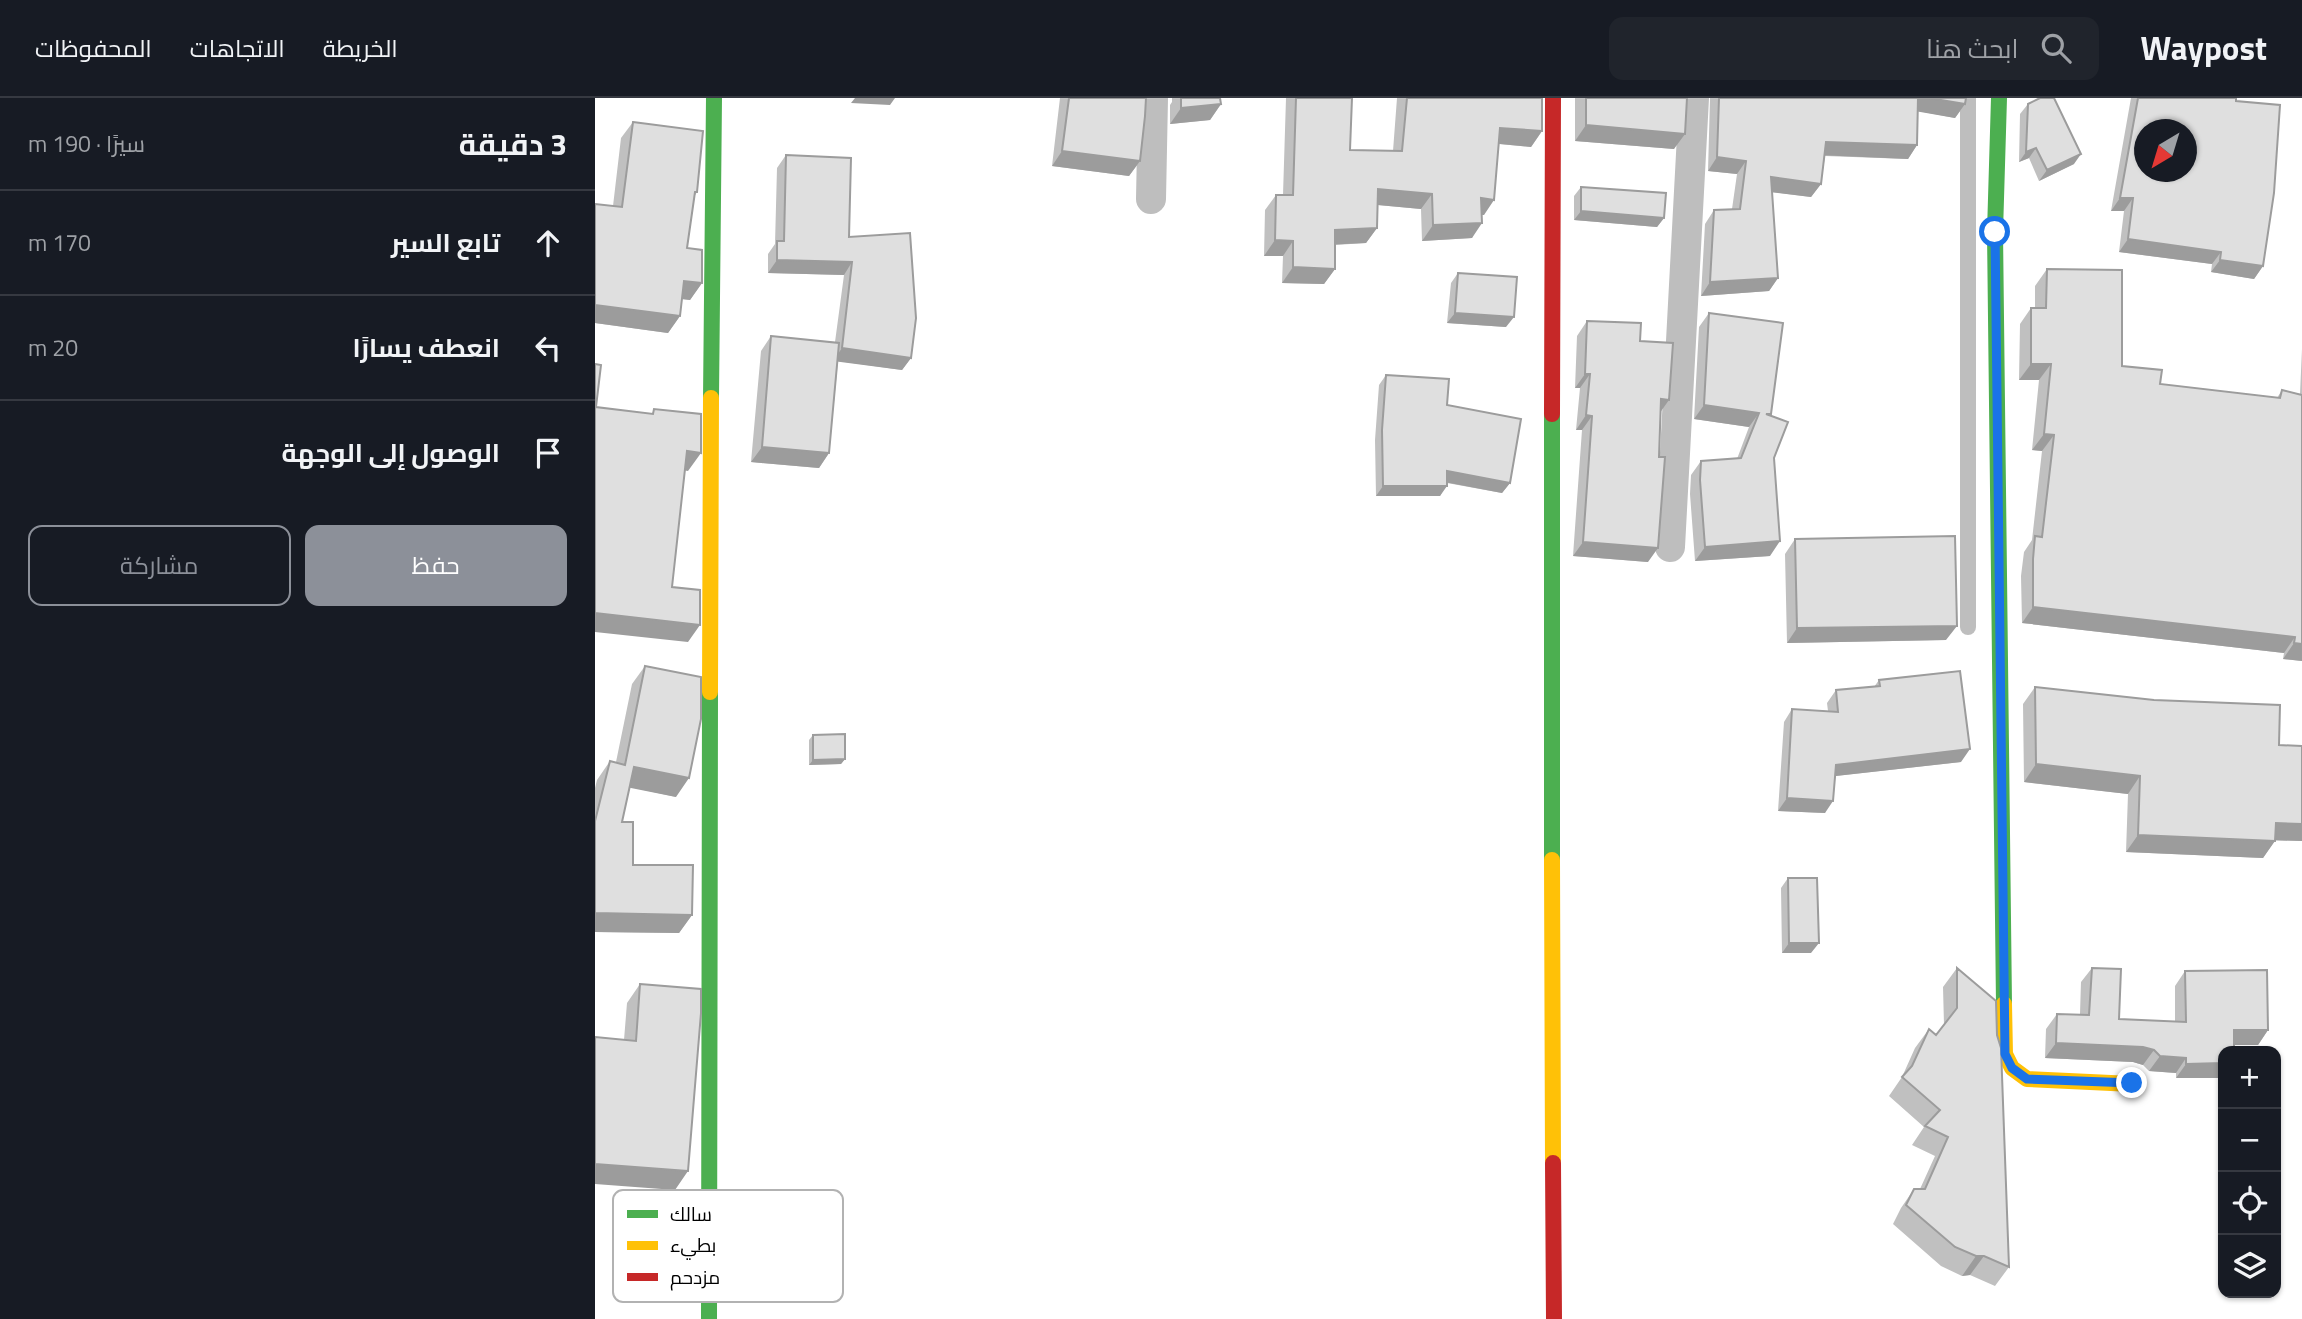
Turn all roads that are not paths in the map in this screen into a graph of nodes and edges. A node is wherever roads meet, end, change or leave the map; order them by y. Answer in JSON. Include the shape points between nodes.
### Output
{"nodes":[{"id":1,"x":713,"y":98,"type":"edge"},
{"id":2,"x":1153,"y":98,"type":"edge"},
{"id":3,"x":1553,"y":98,"type":"edge"},
{"id":4,"x":1694,"y":98,"type":"edge"},
{"id":5,"x":1968,"y":98,"type":"edge"},
{"id":6,"x":1999,"y":98,"type":"edge"},
{"id":7,"x":1151,"y":199,"type":"dead end"},
{"id":8,"x":1670,"y":547,"type":"dead end"},
{"id":9,"x":1968,"y":626,"type":"dead end"},
{"id":10,"x":2132,"y":1083,"type":"dead end"},
{"id":11,"x":709,"y":1190,"type":"edge"},
{"id":12,"x":1554,"y":1319,"type":"edge"}],
"edges":[{"from":1,"to":11,"type":"street"},
{"from":2,"to":7,"type":"street"},
{"from":3,"to":12,"type":"street"},
{"from":4,"to":8,"type":"street"},
{"from":5,"to":9,"type":"lane"},
{"from":6,"to":10,"type":"street","via":[[1995,232],[2005,1054],[2012,1068],[2027,1079]]}]}
